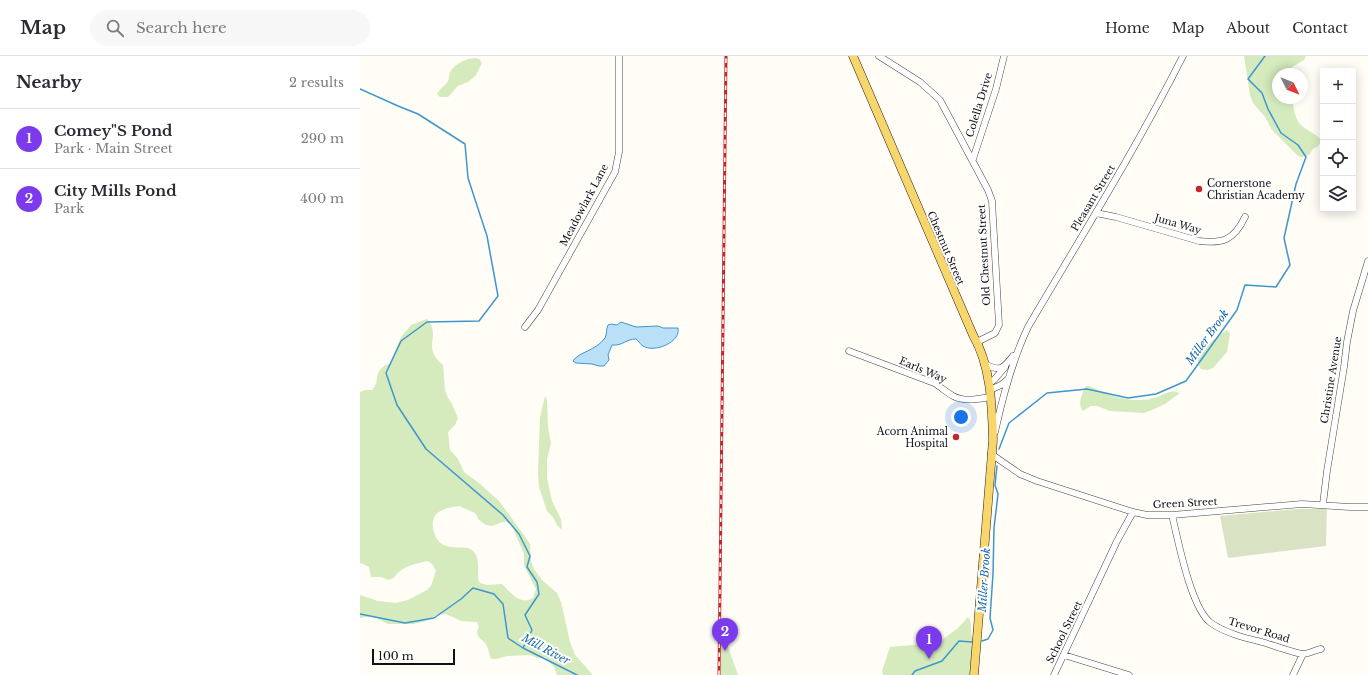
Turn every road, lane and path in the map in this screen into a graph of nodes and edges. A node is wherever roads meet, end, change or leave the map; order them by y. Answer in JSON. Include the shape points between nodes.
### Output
{"nodes":[{"id":1,"x":619,"y":56,"type":"edge"},
{"id":2,"x":853,"y":56,"type":"edge"},
{"id":3,"x":879,"y":56,"type":"edge"},
{"id":4,"x":1004,"y":56,"type":"edge"},
{"id":5,"x":1183,"y":56,"type":"edge"},
{"id":6,"x":973,"y":159,"type":"junction"},
{"id":7,"x":1096,"y":213,"type":"junction"},
{"id":8,"x":1245,"y":217,"type":"dead end"},
{"id":9,"x":1368,"y":261,"type":"edge"},
{"id":10,"x":525,"y":326,"type":"dead end"},
{"id":11,"x":977,"y":342,"type":"junction"},
{"id":12,"x":1018,"y":348,"type":"junction"},
{"id":13,"x":849,"y":351,"type":"dead end"},
{"id":14,"x":984,"y":364,"type":"junction"},
{"id":15,"x":1007,"y":364,"type":"junction"},
{"id":16,"x":1008,"y":378,"type":"junction"},
{"id":17,"x":989,"y":390,"type":"junction"},
{"id":18,"x":992,"y":440,"type":"junction"},
{"id":19,"x":991,"y":454,"type":"junction"},
{"id":20,"x":1323,"y":504,"type":"junction"},
{"id":21,"x":1368,"y":507,"type":"edge"},
{"id":22,"x":1133,"y":512,"type":"junction"},
{"id":23,"x":1172,"y":515,"type":"junction"},
{"id":24,"x":1320,"y":649,"type":"dead end"},
{"id":25,"x":1303,"y":654,"type":"junction"},
{"id":26,"x":1064,"y":655,"type":"junction"},
{"id":27,"x":974,"y":675,"type":"edge"},
{"id":28,"x":1054,"y":675,"type":"edge"},
{"id":29,"x":1129,"y":675,"type":"edge"},
{"id":30,"x":1293,"y":675,"type":"edge"}],
"edges":[{"from":1,"to":10,"type":"street","name":"Meadowlark Lane","via":[[619,152],[615,172],[538,310]]},
{"from":2,"to":11,"type":"main road","name":"Chestnut Street"},
{"from":3,"to":6,"type":"street","name":"Old Chestnut Street","via":[[920,82],[940,100]]},
{"from":4,"to":6,"type":"street","name":"Colella Drive"},
{"from":5,"to":7,"type":"street","name":"Pleasant Street"},
{"from":6,"to":11,"type":"street","name":"Old Chestnut Street","via":[[992,201],[999,325],[995,332]]},
{"from":7,"to":8,"type":"street","name":"Juna Way","via":[[1211,242],[1227,239],[1240,228]]},
{"from":7,"to":12,"type":"street","name":"Pleasant Street"},
{"from":9,"to":20,"type":"street","name":"Christine Avenue","via":[[1347,342]]},
{"from":11,"to":14,"type":"main road","name":"Chestnut Street"},
{"from":12,"to":15,"type":"street","name":"Pleasant Street"},
{"from":12,"to":16,"type":"street","name":"Pleasant Street"},
{"from":13,"to":17,"type":"street","name":"Earls Way","via":[[941,387],[953,396],[965,400],[978,399]]},
{"from":14,"to":15,"type":"street","via":[[996,370]]},
{"from":14,"to":17,"type":"main road","name":"Chestnut Street"},
{"from":15,"to":17,"type":"street","name":"Pleasant Street"},
{"from":16,"to":17,"type":"street","via":[[1001,385]]},
{"from":16,"to":18,"type":"street","name":"Pleasant Street"},
{"from":17,"to":18,"type":"main road","name":"Chestnut Street"},
{"from":18,"to":19,"type":"main road","name":"Chestnut Street"},
{"from":19,"to":22,"type":"street","name":"Green Street","via":[[1020,474],[1037,481]]},
{"from":19,"to":27,"type":"main road"},
{"from":20,"to":21,"type":"street","name":"Green Street"},
{"from":20,"to":23,"type":"street","name":"Green Street"},
{"from":22,"to":23,"type":"street","name":"Green Street"},
{"from":22,"to":26,"type":"street","name":"School Street"},
{"from":23,"to":25,"type":"street","name":"Trevor Road","via":[[1194,594],[1207,619],[1220,628],[1243,637]]},
{"from":24,"to":25,"type":"street"},
{"from":25,"to":30,"type":"street"},
{"from":26,"to":28,"type":"street","name":"School Street"},
{"from":26,"to":29,"type":"street"}]}
